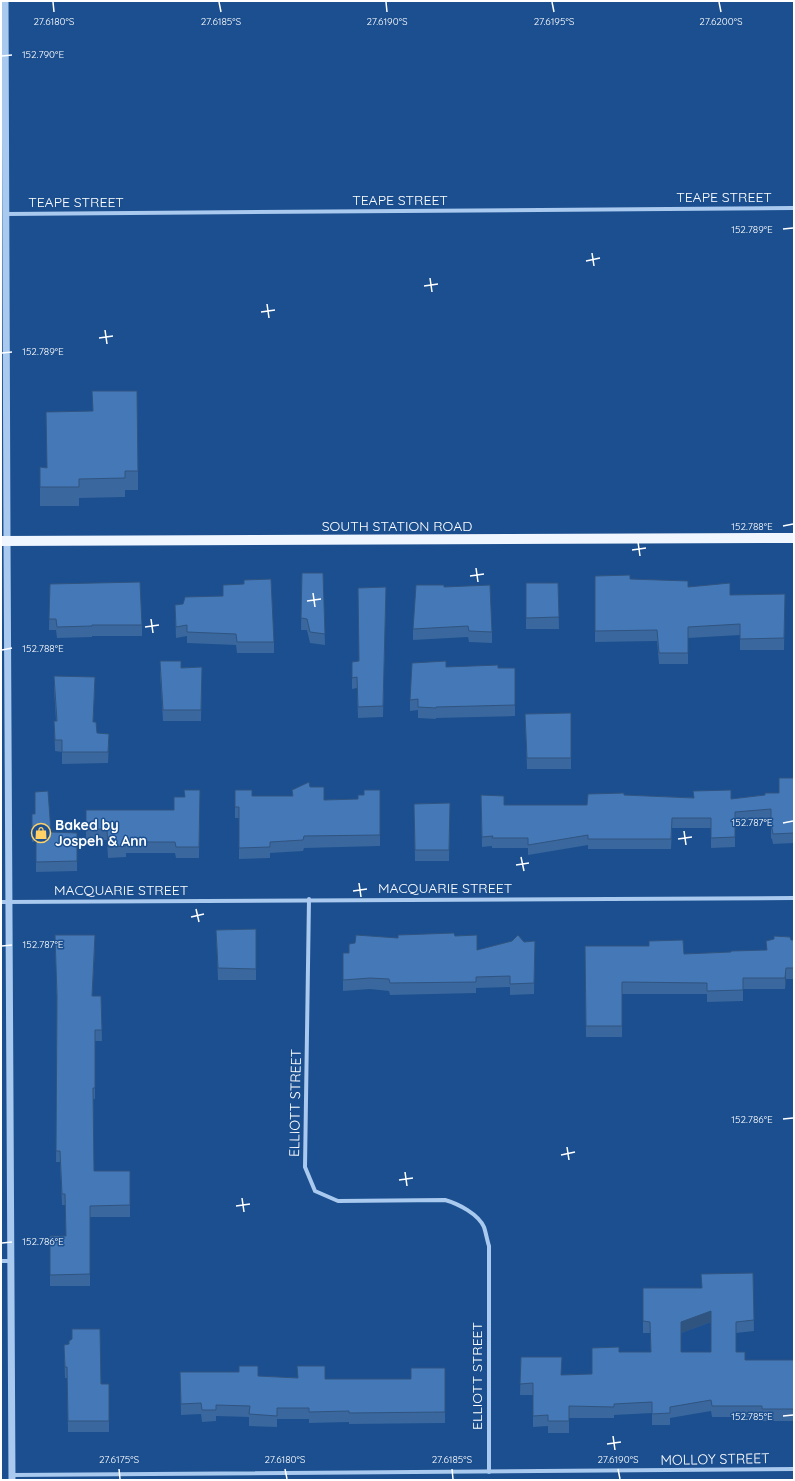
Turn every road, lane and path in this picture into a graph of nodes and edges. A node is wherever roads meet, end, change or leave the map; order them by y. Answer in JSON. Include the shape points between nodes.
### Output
{"nodes":[{"id":1,"x":5,"y":1,"type":"edge"},
{"id":2,"x":794,"y":208,"type":"edge"},
{"id":3,"x":6,"y":214,"type":"junction"},
{"id":4,"x":794,"y":538,"type":"edge"},
{"id":5,"x":4,"y":541,"type":"edge"},
{"id":6,"x":794,"y":898,"type":"edge"},
{"id":7,"x":309,"y":899,"type":"junction"},
{"id":8,"x":1,"y":902,"type":"edge"},
{"id":9,"x":9,"y":902,"type":"junction"},
{"id":10,"x":12,"y":1261,"type":"junction"},
{"id":11,"x":1,"y":1262,"type":"edge"},
{"id":12,"x":794,"y":1469,"type":"edge"},
{"id":13,"x":489,"y":1472,"type":"junction"},
{"id":14,"x":12,"y":1478,"type":"edge"}],
"edges":[{"from":1,"to":3,"type":"street"},
{"from":2,"to":3,"type":"street","name":"TEAPE STREET"},
{"from":3,"to":5,"type":"street"},
{"from":4,"to":5,"type":"main road","name":"SOUTH STATION ROAD"},
{"from":5,"to":9,"type":"street"},
{"from":6,"to":7,"type":"street","name":"MACQUARIE STREET"},
{"from":7,"to":9,"type":"street","name":"MACQUARIE STREET"},
{"from":7,"to":13,"type":"street","name":"ELLIOTT STREET","via":[[305,1167],[315,1191],[338,1201],[445,1200],[459,1204],[483,1226],[489,1246]]},
{"from":8,"to":9,"type":"street","name":"MACQUARIE STREET"},
{"from":9,"to":10,"type":"street"},
{"from":10,"to":11,"type":"street"},
{"from":10,"to":14,"type":"street"},
{"from":12,"to":13,"type":"street","name":"MOLLOY STREET"},
{"from":13,"to":14,"type":"street","name":"MOLLOY STREET"}]}
